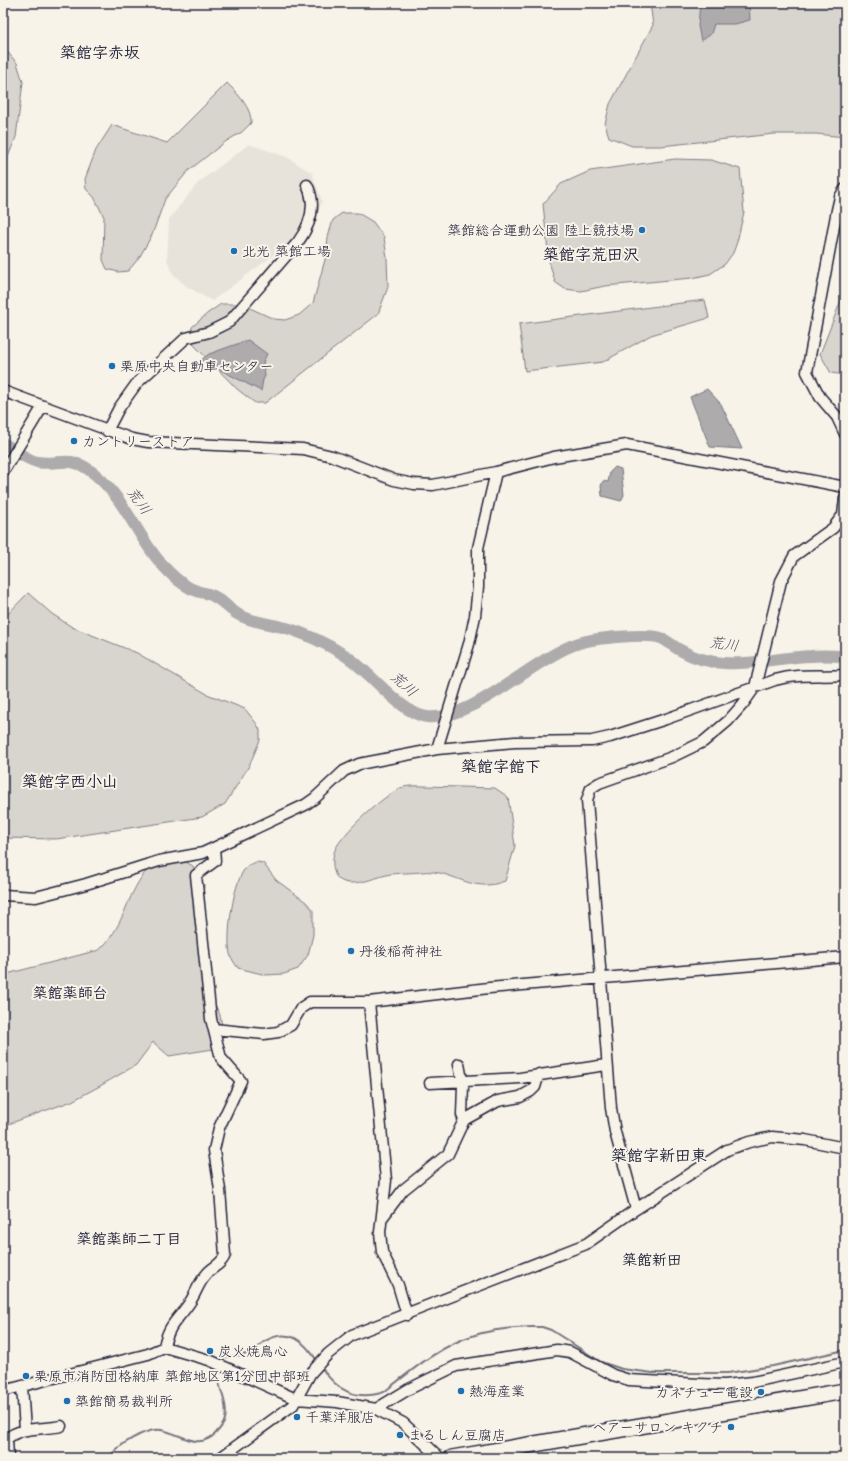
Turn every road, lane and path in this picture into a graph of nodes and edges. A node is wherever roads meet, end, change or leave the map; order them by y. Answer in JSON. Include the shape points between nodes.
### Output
{"nodes":[{"id":1,"x":307,"y":185,"type":"dead end"},
{"id":2,"x":845,"y":189,"type":"edge"},
{"id":3,"x":3,"y":391,"type":"edge"},
{"id":4,"x":43,"y":406,"type":"junction"},
{"id":5,"x":107,"y":431,"type":"junction"},
{"id":6,"x":845,"y":434,"type":"edge"},
{"id":7,"x":3,"y":472,"type":"edge"},
{"id":8,"x":496,"y":472,"type":"junction"},
{"id":9,"x":845,"y":487,"type":"edge"},
{"id":10,"x":845,"y":498,"type":"edge"},
{"id":11,"x":845,"y":675,"type":"edge"},
{"id":12,"x":754,"y":687,"type":"junction"},
{"id":13,"x":436,"y":749,"type":"junction"},
{"id":14,"x":214,"y":848,"type":"junction"},
{"id":15,"x":3,"y":895,"type":"edge"},
{"id":16,"x":845,"y":957,"type":"edge"},
{"id":17,"x":600,"y":978,"type":"junction"},
{"id":18,"x":369,"y":1002,"type":"junction"},
{"id":19,"x":214,"y":1029,"type":"junction"},
{"id":20,"x":459,"y":1064,"type":"dead end"},
{"id":21,"x":606,"y":1066,"type":"junction"},
{"id":22,"x":539,"y":1074,"type":"junction"},
{"id":23,"x":462,"y":1081,"type":"junction"},
{"id":24,"x":430,"y":1083,"type":"dead end"},
{"id":25,"x":464,"y":1120,"type":"junction"},
{"id":26,"x":845,"y":1148,"type":"edge"},
{"id":27,"x":636,"y":1209,"type":"junction"},
{"id":28,"x":382,"y":1218,"type":"junction"},
{"id":29,"x":407,"y":1315,"type":"junction"},
{"id":30,"x":164,"y":1347,"type":"junction"},
{"id":31,"x":845,"y":1362,"type":"edge"},
{"id":32,"x":22,"y":1386,"type":"junction"},
{"id":33,"x":3,"y":1390,"type":"edge"},
{"id":34,"x":845,"y":1391,"type":"edge"},
{"id":35,"x":296,"y":1399,"type":"junction"},
{"id":36,"x":376,"y":1409,"type":"junction"},
{"id":37,"x":61,"y":1426,"type":"dead end"},
{"id":38,"x":26,"y":1430,"type":"junction"},
{"id":39,"x":5,"y":1439,"type":"edge"},
{"id":40,"x":8,"y":1458,"type":"edge"},
{"id":41,"x":220,"y":1458,"type":"edge"},
{"id":42,"x":440,"y":1458,"type":"edge"},
{"id":43,"x":452,"y":1458,"type":"edge"}],
"edges":[{"from":1,"to":5,"type":"street","via":[[312,194],[313,208],[306,231],[298,242],[229,322],[209,332],[186,338],[136,383]]},
{"from":2,"to":6,"type":"street","via":[[837,210],[807,372],[820,397],[837,417]]},
{"from":3,"to":4,"type":"street"},
{"from":4,"to":5,"type":"street"},
{"from":4,"to":7,"type":"street"},
{"from":5,"to":8,"type":"street","via":[[148,442],[303,449],[332,456],[394,480],[414,484],[433,485]]},
{"from":8,"to":9,"type":"street","via":[[554,457],[627,445]]},
{"from":8,"to":13,"type":"street","via":[[478,548],[478,587],[469,644]]},
{"from":10,"to":12,"type":"street","via":[[843,515],[832,528],[794,556],[781,581]]},
{"from":11,"to":12,"type":"street","via":[[792,675]]},
{"from":12,"to":13,"type":"street","via":[[666,719],[592,741],[515,742]]},
{"from":12,"to":17,"type":"street","via":[[728,721],[703,742],[672,757],[591,788],[587,800]]},
{"from":13,"to":14,"type":"street","via":[[359,764],[344,771],[305,805]]},
{"from":14,"to":15,"type":"street","via":[[203,854],[159,861],[36,897]]},
{"from":14,"to":19,"type":"street","via":[[215,861],[196,875],[208,1000]]},
{"from":16,"to":17,"type":"street"},
{"from":17,"to":18,"type":"street"},
{"from":17,"to":21,"type":"street"},
{"from":18,"to":19,"type":"street","via":[[310,1002],[301,1008],[291,1025],[278,1032],[264,1034]]},
{"from":18,"to":28,"type":"street","via":[[386,1180]]},
{"from":19,"to":30,"type":"street","via":[[222,1058],[241,1081],[220,1128],[214,1150],[225,1255],[222,1262],[206,1274],[190,1303],[172,1322]]},
{"from":20,"to":23,"type":"street"},
{"from":21,"to":22,"type":"street"},
{"from":21,"to":27,"type":"street","via":[[615,1132]]},
{"from":22,"to":23,"type":"street","via":[[520,1078]]},
{"from":22,"to":25,"type":"street","via":[[532,1091],[498,1101]]},
{"from":23,"to":24,"type":"street"},
{"from":23,"to":25,"type":"street"},
{"from":25,"to":28,"type":"street","via":[[448,1154],[404,1190]]},
{"from":26,"to":27,"type":"street","via":[[772,1137],[749,1142],[727,1150]]},
{"from":27,"to":29,"type":"street","via":[[586,1244]]},
{"from":28,"to":29,"type":"street","via":[[382,1252],[398,1285]]},
{"from":29,"to":35,"type":"street","via":[[352,1335],[319,1364]]},
{"from":30,"to":32,"type":"street","via":[[148,1354]]},
{"from":30,"to":35,"type":"street","via":[[218,1364]]},
{"from":31,"to":36,"type":"street","via":[[753,1382],[699,1384],[629,1380],[613,1375],[570,1352],[557,1350],[456,1366]]},
{"from":32,"to":33,"type":"street"},
{"from":32,"to":38,"type":"street"},
{"from":34,"to":43,"type":"highway"},
{"from":35,"to":36,"type":"street","via":[[337,1402]]},
{"from":35,"to":41,"type":"street","via":[[293,1405]]},
{"from":36,"to":42,"type":"street","via":[[404,1423]]},
{"from":37,"to":38,"type":"street"},
{"from":38,"to":39,"type":"street","via":[[13,1433]]},
{"from":39,"to":40,"type":"street"}]}
